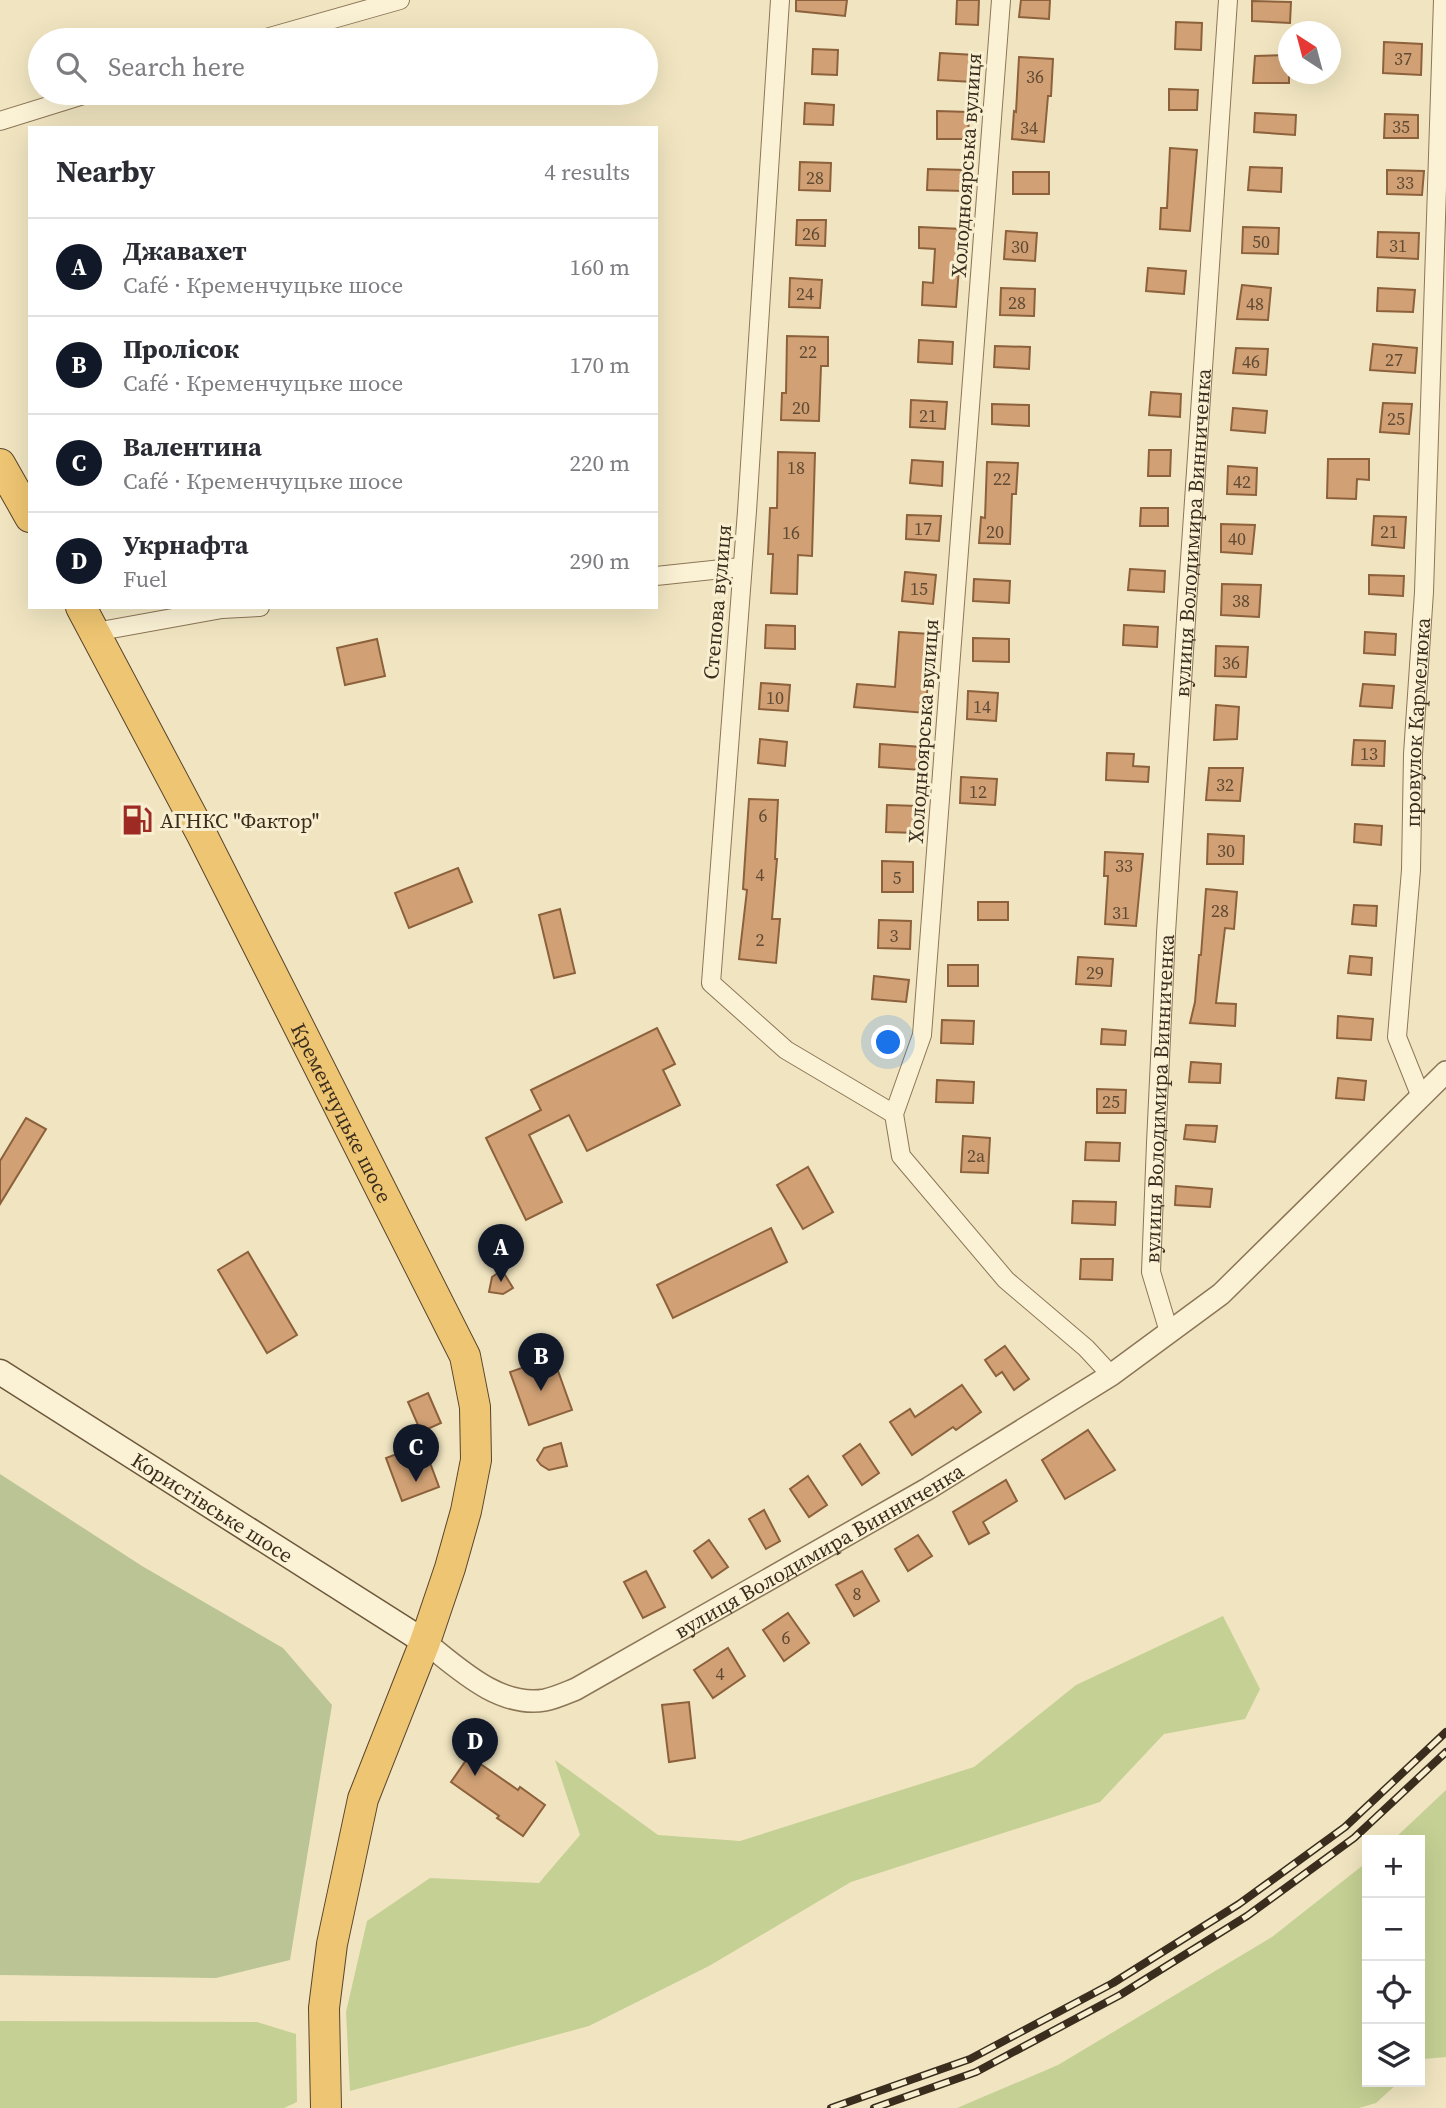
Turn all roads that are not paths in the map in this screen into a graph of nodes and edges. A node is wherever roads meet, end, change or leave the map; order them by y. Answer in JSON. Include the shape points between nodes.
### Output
{"nodes":[{"id":1,"x":400,"y":0,"type":"edge"},
{"id":2,"x":780,"y":0,"type":"edge"},
{"id":3,"x":1001,"y":0,"type":"edge"},
{"id":4,"x":1228,"y":0,"type":"edge"},
{"id":5,"x":1443,"y":0,"type":"edge"},
{"id":6,"x":301,"y":28,"type":"edge"},
{"id":7,"x":51,"y":105,"type":"edge"},
{"id":8,"x":0,"y":121,"type":"edge"},
{"id":9,"x":0,"y":464,"type":"edge"},
{"id":10,"x":28,"y":513,"type":"edge"},
{"id":11,"x":741,"y":567,"type":"junction"},
{"id":12,"x":658,"y":576,"type":"edge"},
{"id":13,"x":222,"y":609,"type":"edge"},
{"id":14,"x":88,"y":620,"type":"edge"},
{"id":15,"x":1446,"y":1072,"type":"edge"},
{"id":16,"x":1421,"y":1097,"type":"junction"},
{"id":17,"x":894,"y":1114,"type":"junction"},
{"id":18,"x":1169,"y":1332,"type":"junction"},
{"id":19,"x":0,"y":1372,"type":"edge"},
{"id":20,"x":1111,"y":1375,"type":"junction"},
{"id":21,"x":425,"y":1642,"type":"junction"},
{"id":22,"x":326,"y":2104,"type":"edge"}],
"edges":[{"from":1,"to":6,"type":"street"},
{"from":2,"to":11,"type":"street","name":"Степова вулиця"},
{"from":3,"to":17,"type":"street","name":"Холодноярська вулиця","via":[[922,1035]]},
{"from":4,"to":18,"type":"street","name":"вулиця Володимира Винниченка","via":[[1156,1143],[1151,1272]]},
{"from":5,"to":16,"type":"street","name":"провулок Кармелюка","via":[[1424,592],[1397,1037]]},
{"from":7,"to":8,"type":"street"},
{"from":9,"to":10,"type":"highway"},
{"from":11,"to":12,"type":"street"},
{"from":11,"to":17,"type":"street","name":"Степова вулиця","via":[[711,983],[786,1050]]},
{"from":13,"to":14,"type":"street"},
{"from":14,"to":21,"type":"highway","name":"Кременчуцьке шосе","via":[[466,1356],[475,1407],[475,1460],[466,1511]]},
{"from":15,"to":16,"type":"street"},
{"from":16,"to":18,"type":"street","via":[[1221,1294]]},
{"from":17,"to":20,"type":"street","name":"Холодноярська вулиця","via":[[901,1156],[1006,1280]]},
{"from":18,"to":20,"type":"street","name":"вулиця Володимира Винниченка"},
{"from":19,"to":21,"type":"main road","name":"Користівське шосе"},
{"from":20,"to":21,"type":"street","name":"вулиця Володимира Винниченка","via":[[929,1488],[576,1689],[544,1700],[500,1695]]},
{"from":21,"to":22,"type":"highway","name":"Кременчуцьке шосе","via":[[363,1799],[332,1944],[324,2008]]}]}
